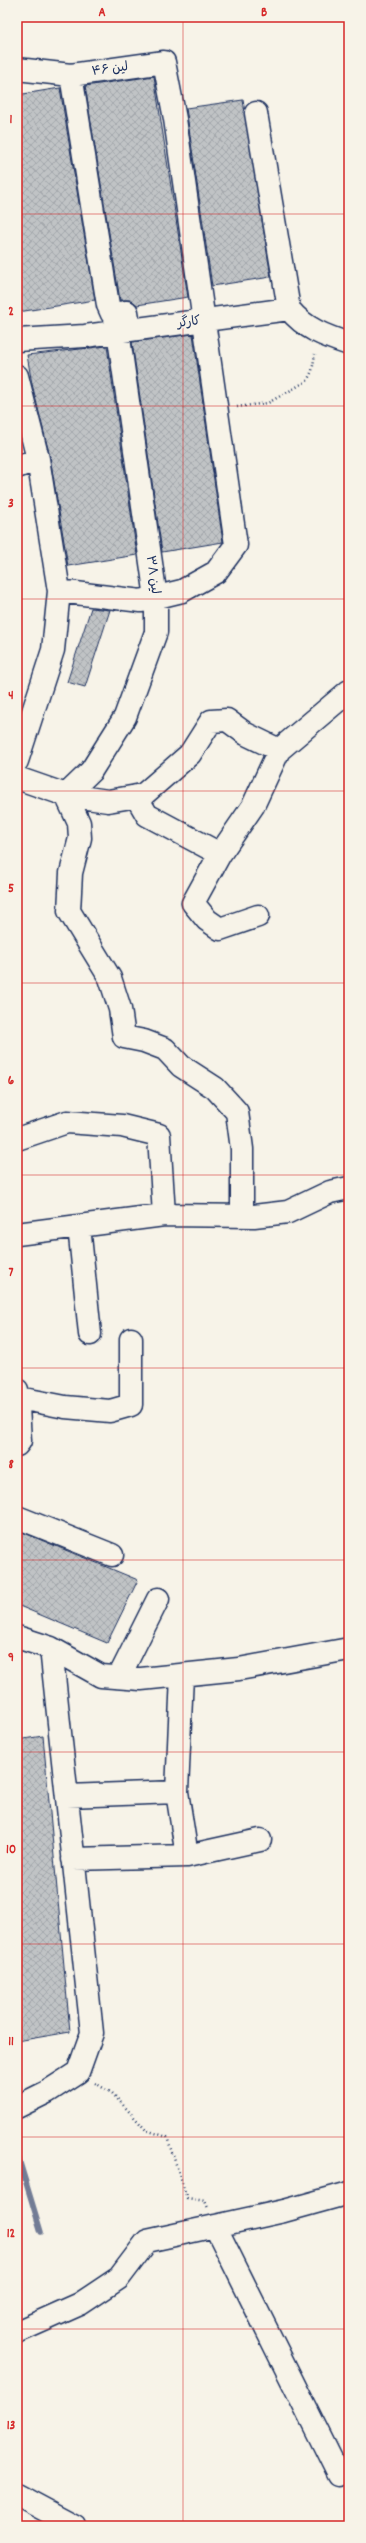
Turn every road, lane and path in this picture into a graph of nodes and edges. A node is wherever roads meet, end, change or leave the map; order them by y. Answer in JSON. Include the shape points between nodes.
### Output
{"nodes":[{"id":1,"x":17,"y":69,"type":"edge"},
{"id":2,"x":71,"y":75,"type":"junction"},
{"id":3,"x":256,"y":112,"type":"dead end"},
{"id":4,"x":289,"y":309,"type":"junction"},
{"id":5,"x":205,"y":321,"type":"junction"},
{"id":6,"x":124,"y":331,"type":"junction"},
{"id":7,"x":319,"y":334,"type":"junction"},
{"id":8,"x":17,"y":340,"type":"edge"},
{"id":9,"x":349,"y":344,"type":"edge"},
{"id":10,"x":17,"y":376,"type":"edge"},
{"id":11,"x":217,"y":409,"type":"junction"},
{"id":12,"x":38,"y":459,"type":"junction"},
{"id":13,"x":17,"y":467,"type":"edge"},
{"id":14,"x":59,"y":591,"type":"junction"},
{"id":15,"x":156,"y":598,"type":"junction"},
{"id":16,"x":349,"y":691,"type":"edge"},
{"id":17,"x":279,"y":750,"type":"junction"},
{"id":18,"x":17,"y":761,"type":"edge"},
{"id":19,"x":17,"y":778,"type":"edge"},
{"id":20,"x":66,"y":795,"type":"junction"},
{"id":21,"x":136,"y":796,"type":"junction"},
{"id":22,"x":220,"y":854,"type":"junction"},
{"id":23,"x":258,"y":916,"type":"dead end"},
{"id":24,"x":17,"y":1139,"type":"edge"},
{"id":25,"x":349,"y":1188,"type":"edge"},
{"id":26,"x":164,"y":1215,"type":"junction"},
{"id":27,"x":242,"y":1216,"type":"junction"},
{"id":28,"x":79,"y":1226,"type":"junction"},
{"id":29,"x":17,"y":1234,"type":"edge"},
{"id":30,"x":90,"y":1334,"type":"dead end"},
{"id":31,"x":131,"y":1339,"type":"dead end"},
{"id":32,"x":18,"y":1394,"type":"edge"},
{"id":33,"x":17,"y":1444,"type":"edge"},
{"id":34,"x":17,"y":1517,"type":"edge"},
{"id":35,"x":112,"y":1555,"type":"dead end"},
{"id":36,"x":158,"y":1599,"type":"dead end"},
{"id":37,"x":17,"y":1637,"type":"edge"},
{"id":38,"x":51,"y":1648,"type":"junction"},
{"id":39,"x":349,"y":1649,"type":"edge"},
{"id":40,"x":182,"y":1675,"type":"junction"},
{"id":41,"x":119,"y":1677,"type":"junction"},
{"id":42,"x":177,"y":1792,"type":"junction"},
{"id":43,"x":67,"y":1796,"type":"junction"},
{"id":44,"x":260,"y":1840,"type":"dead end"},
{"id":45,"x":187,"y":1856,"type":"junction"},
{"id":46,"x":73,"y":1859,"type":"junction"},
{"id":47,"x":78,"y":2072,"type":"junction"},
{"id":48,"x":17,"y":2107,"type":"edge"},
{"id":49,"x":349,"y":2194,"type":"edge"},
{"id":50,"x":215,"y":2226,"type":"junction"},
{"id":51,"x":17,"y":2332,"type":"edge"},
{"id":52,"x":339,"y":2475,"type":"dead end"},
{"id":53,"x":17,"y":2496,"type":"edge"},
{"id":54,"x":75,"y":2526,"type":"edge"}],
"edges":[{"from":1,"to":2,"type":"street"},
{"from":2,"to":5,"type":"street","name":"لین ۴۶","via":[[164,62]]},
{"from":2,"to":6,"type":"street","via":[[108,305],[112,314],[127,312]]},
{"from":3,"to":4,"type":"street"},
{"from":4,"to":5,"type":"street","name":"کارگر"},
{"from":4,"to":7,"type":"street"},
{"from":5,"to":6,"type":"street","name":"کارگر"},
{"from":5,"to":11,"type":"street"},
{"from":6,"to":8,"type":"street","name":"کارگر"},
{"from":6,"to":15,"type":"street","name":"لین ۳۸"},
{"from":7,"to":9,"type":"street"},
{"from":7,"to":11,"type":"path","via":[[312,371],[307,381],[268,404]]},
{"from":10,"to":12,"type":"street"},
{"from":11,"to":15,"type":"street","via":[[236,544],[216,572],[182,591]]},
{"from":12,"to":13,"type":"street"},
{"from":12,"to":14,"type":"street"},
{"from":14,"to":15,"type":"street","via":[[141,601]]},
{"from":14,"to":18,"type":"street","via":[[53,650]]},
{"from":15,"to":20,"type":"street","name":"لین ۳۸","via":[[156,632],[125,717],[91,771]]},
{"from":16,"to":17,"type":"street"},
{"from":17,"to":21,"type":"street","via":[[246,734],[227,720],[212,721],[190,754],[143,795]]},
{"from":17,"to":22,"type":"street","via":[[253,806]]},
{"from":19,"to":20,"type":"street"},
{"from":20,"to":21,"type":"street","via":[[108,801]]},
{"from":20,"to":27,"type":"street","via":[[80,823],[80,838],[71,873],[69,911],[110,978],[120,1009],[124,1037],[165,1049],[181,1066],[215,1088],[237,1112],[242,1149]]},
{"from":21,"to":22,"type":"street","via":[[147,815]]},
{"from":22,"to":23,"type":"street","via":[[193,903],[207,920],[220,929]]},
{"from":24,"to":26,"type":"street","via":[[67,1122],[122,1126],[159,1136]]},
{"from":25,"to":27,"type":"street","via":[[330,1192],[288,1212]]},
{"from":26,"to":27,"type":"street"},
{"from":26,"to":28,"type":"street"},
{"from":28,"to":29,"type":"street"},
{"from":28,"to":30,"type":"street"},
{"from":31,"to":32,"type":"street","via":[[131,1405],[110,1411],[65,1407]]},
{"from":32,"to":33,"type":"street","via":[[20,1441]]},
{"from":34,"to":35,"type":"street"},
{"from":36,"to":41,"type":"street"},
{"from":37,"to":38,"type":"street"},
{"from":38,"to":41,"type":"street","via":[[102,1676]]},
{"from":38,"to":43,"type":"street"},
{"from":39,"to":40,"type":"street","via":[[239,1669]]},
{"from":40,"to":41,"type":"street","via":[[141,1679]]},
{"from":40,"to":42,"type":"street"},
{"from":42,"to":43,"type":"street"},
{"from":42,"to":45,"type":"street"},
{"from":43,"to":46,"type":"street"},
{"from":44,"to":45,"type":"street"},
{"from":45,"to":46,"type":"street"},
{"from":46,"to":47,"type":"street","via":[[92,2033]]},
{"from":47,"to":48,"type":"street"},
{"from":47,"to":50,"type":"path","via":[[112,2093],[146,2130],[167,2137],[187,2198],[205,2202]]},
{"from":49,"to":50,"type":"street"},
{"from":50,"to":51,"type":"street","via":[[147,2241],[119,2278],[80,2304]]},
{"from":50,"to":52,"type":"street"},
{"from":53,"to":54,"type":"street"}]}
